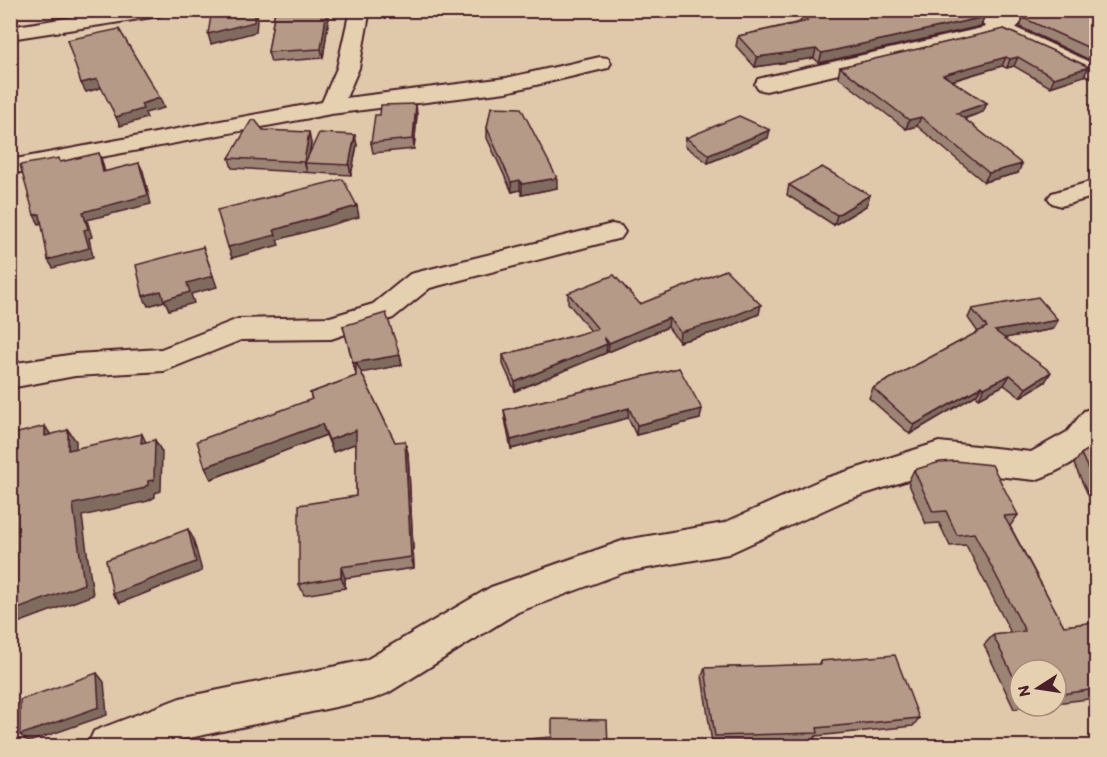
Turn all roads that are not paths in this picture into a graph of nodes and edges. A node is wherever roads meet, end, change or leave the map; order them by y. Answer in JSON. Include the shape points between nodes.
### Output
{"nodes":[{"id":1,"x":159,"y":10,"type":"edge"},
{"id":2,"x":360,"y":10,"type":"edge"},
{"id":3,"x":975,"y":10,"type":"edge"},
{"id":4,"x":1024,"y":10,"type":"edge"},
{"id":5,"x":1003,"y":29,"type":"junction"},
{"id":6,"x":10,"y":33,"type":"edge"},
{"id":7,"x":600,"y":63,"type":"dead end"},
{"id":8,"x":1096,"y":73,"type":"edge"},
{"id":9,"x":766,"y":84,"type":"dead end"},
{"id":10,"x":331,"y":107,"type":"junction"},
{"id":11,"x":10,"y":166,"type":"edge"},
{"id":12,"x":1096,"y":188,"type":"edge"},
{"id":13,"x":1061,"y":198,"type":"dead end"},
{"id":14,"x":612,"y":232,"type":"dead end"},
{"id":15,"x":10,"y":376,"type":"edge"},
{"id":16,"x":1096,"y":420,"type":"edge"},
{"id":17,"x":109,"y":747,"type":"edge"}],
"edges":[{"from":1,"to":6,"type":"street"},
{"from":2,"to":10,"type":"street","via":[[348,68]]},
{"from":3,"to":5,"type":"street"},
{"from":4,"to":5,"type":"street"},
{"from":5,"to":8,"type":"street"},
{"from":5,"to":9,"type":"street"},
{"from":7,"to":10,"type":"street","via":[[506,86]]},
{"from":10,"to":11,"type":"street"},
{"from":12,"to":13,"type":"street"},
{"from":14,"to":15,"type":"street","via":[[420,280],[383,311],[331,328],[238,330],[164,360],[75,365]]},
{"from":16,"to":17,"type":"street","via":[[1079,441],[1035,466],[939,456],[835,489],[728,538],[625,556],[505,599],[372,679],[180,719]]}]}
